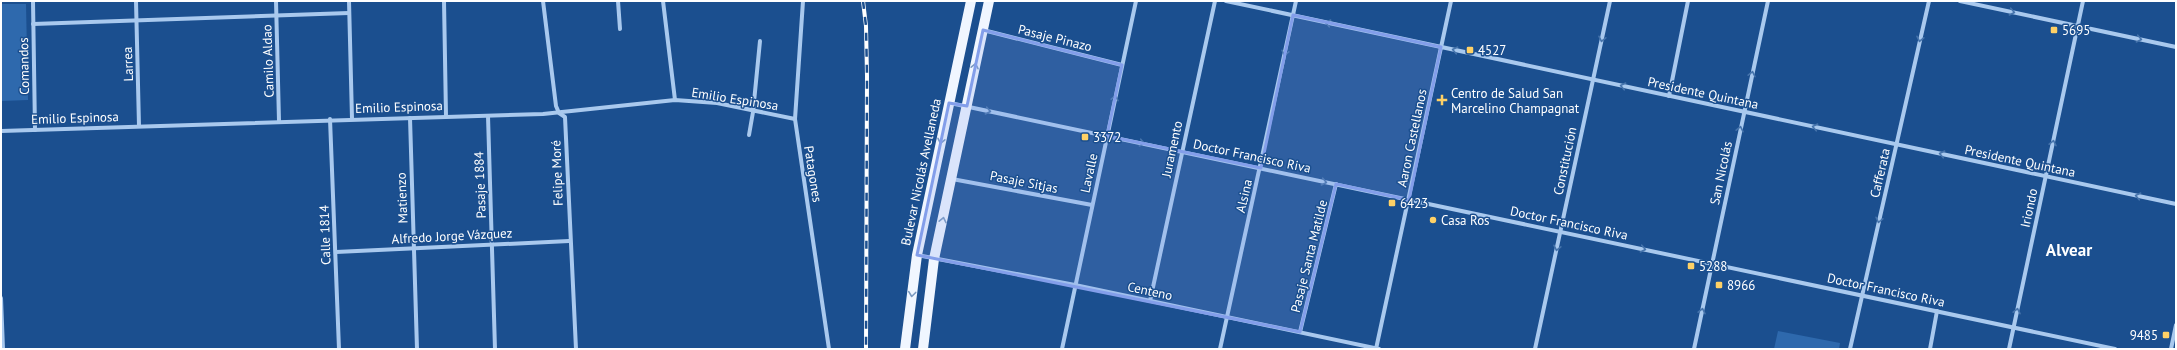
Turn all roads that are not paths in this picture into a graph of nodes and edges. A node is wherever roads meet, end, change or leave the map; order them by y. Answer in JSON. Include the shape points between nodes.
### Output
{"nodes":[{"id":1,"x":33,"y":1,"type":"edge"},
{"id":2,"x":136,"y":1,"type":"edge"},
{"id":3,"x":276,"y":1,"type":"edge"},
{"id":4,"x":349,"y":1,"type":"edge"},
{"id":5,"x":444,"y":1,"type":"edge"},
{"id":6,"x":543,"y":1,"type":"edge"},
{"id":7,"x":618,"y":1,"type":"edge"},
{"id":8,"x":663,"y":1,"type":"edge"},
{"id":9,"x":803,"y":1,"type":"edge"},
{"id":10,"x":971,"y":1,"type":"edge"},
{"id":11,"x":989,"y":1,"type":"edge"},
{"id":12,"x":1136,"y":1,"type":"edge"},
{"id":13,"x":1215,"y":1,"type":"edge"},
{"id":14,"x":1226,"y":1,"type":"edge"},
{"id":15,"x":1296,"y":1,"type":"edge"},
{"id":16,"x":1451,"y":1,"type":"edge"},
{"id":17,"x":1610,"y":1,"type":"edge"},
{"id":18,"x":1688,"y":1,"type":"edge"},
{"id":19,"x":1768,"y":1,"type":"edge"},
{"id":20,"x":1929,"y":1,"type":"edge"},
{"id":21,"x":1960,"y":1,"type":"edge"},
{"id":22,"x":2083,"y":1,"type":"edge"},
{"id":23,"x":349,"y":13,"type":"junction"},
{"id":24,"x":276,"y":15,"type":"junction"},
{"id":25,"x":1293,"y":15,"type":"junction"},
{"id":26,"x":136,"y":20,"type":"junction"},
{"id":27,"x":33,"y":24,"type":"junction"},
{"id":28,"x":2078,"y":26,"type":"junction"},
{"id":29,"x":620,"y":29,"type":"dead end"},
{"id":30,"x":983,"y":30,"type":"junction"},
{"id":31,"x":760,"y":40,"type":"dead end"},
{"id":32,"x":1441,"y":47,"type":"junction"},
{"id":33,"x":2176,"y":47,"type":"edge"},
{"id":34,"x":1122,"y":65,"type":"junction"},
{"id":35,"x":1593,"y":80,"type":"junction"},
{"id":36,"x":1669,"y":96,"type":"junction"},
{"id":37,"x":675,"y":100,"type":"junction"},
{"id":38,"x":949,"y":103,"type":"junction"},
{"id":39,"x":967,"y":106,"type":"junction"},
{"id":40,"x":753,"y":112,"type":"junction"},
{"id":41,"x":1744,"y":112,"type":"junction"},
{"id":42,"x":559,"y":113,"type":"junction"},
{"id":43,"x":446,"y":116,"type":"junction"},
{"id":44,"x":488,"y":116,"type":"junction"},
{"id":45,"x":410,"y":118,"type":"junction"},
{"id":46,"x":330,"y":119,"type":"junction"},
{"id":47,"x":352,"y":119,"type":"junction"},
{"id":48,"x":794,"y":119,"type":"junction"},
{"id":49,"x":279,"y":121,"type":"junction"},
{"id":50,"x":140,"y":126,"type":"junction"},
{"id":51,"x":35,"y":130,"type":"junction"},
{"id":52,"x":1,"y":131,"type":"edge"},
{"id":53,"x":749,"y":135,"type":"dead end"},
{"id":54,"x":1107,"y":136,"type":"junction"},
{"id":55,"x":1897,"y":145,"type":"junction"},
{"id":56,"x":1181,"y":152,"type":"junction"},
{"id":57,"x":1261,"y":168,"type":"junction"},
{"id":58,"x":2046,"y":176,"type":"junction"},
{"id":59,"x":951,"y":178,"type":"junction"},
{"id":60,"x":1336,"y":184,"type":"junction"},
{"id":61,"x":1409,"y":200,"type":"junction"},
{"id":62,"x":2176,"y":204,"type":"edge"},
{"id":63,"x":1092,"y":205,"type":"junction"},
{"id":64,"x":1561,"y":231,"type":"junction"},
{"id":65,"x":569,"y":241,"type":"junction"},
{"id":66,"x":492,"y":244,"type":"junction"},
{"id":67,"x":414,"y":248,"type":"junction"},
{"id":68,"x":336,"y":252,"type":"junction"},
{"id":69,"x":917,"y":255,"type":"junction"},
{"id":70,"x":934,"y":258,"type":"junction"},
{"id":71,"x":1712,"y":264,"type":"junction"},
{"id":72,"x":1075,"y":285,"type":"junction"},
{"id":73,"x":1862,"y":295,"type":"junction"},
{"id":74,"x":1,"y":298,"type":"edge"},
{"id":75,"x":1150,"y":301,"type":"junction"},
{"id":76,"x":1937,"y":311,"type":"junction"},
{"id":77,"x":1227,"y":316,"type":"junction"},
{"id":78,"x":2176,"y":325,"type":"edge"},
{"id":79,"x":2014,"y":328,"type":"junction"},
{"id":80,"x":1300,"y":332,"type":"junction"},
{"id":81,"x":2094,"y":347,"type":"edge"},
{"id":82,"x":3,"y":349,"type":"edge"},
{"id":83,"x":339,"y":349,"type":"edge"},
{"id":84,"x":417,"y":349,"type":"edge"},
{"id":85,"x":495,"y":349,"type":"edge"},
{"id":86,"x":576,"y":349,"type":"edge"},
{"id":87,"x":829,"y":349,"type":"edge"},
{"id":88,"x":905,"y":349,"type":"edge"},
{"id":89,"x":923,"y":349,"type":"edge"},
{"id":90,"x":1062,"y":349,"type":"edge"},
{"id":91,"x":1220,"y":349,"type":"edge"},
{"id":92,"x":1377,"y":349,"type":"edge"},
{"id":93,"x":1535,"y":349,"type":"edge"},
{"id":94,"x":1694,"y":349,"type":"edge"},
{"id":95,"x":1850,"y":349,"type":"edge"},
{"id":96,"x":1930,"y":349,"type":"edge"},
{"id":97,"x":2009,"y":349,"type":"edge"},
{"id":98,"x":2115,"y":349,"type":"edge"},
{"id":99,"x":2171,"y":349,"type":"edge"}],
"edges":[{"from":1,"to":27,"type":"street","name":"Comandos"},
{"from":2,"to":26,"type":"street","name":"Larrea"},
{"from":3,"to":24,"type":"street","name":"Camilo Aldao"},
{"from":4,"to":23,"type":"street"},
{"from":5,"to":43,"type":"street"},
{"from":6,"to":42,"type":"street","name":"Felipe Moré"},
{"from":7,"to":29,"type":"street"},
{"from":8,"to":37,"type":"street"},
{"from":9,"to":48,"type":"street","name":"Patagones"},
{"from":10,"to":38,"type":"main road","name":"Bulevar Nicolás Avellaneda"},
{"from":11,"to":30,"type":"main road"},
{"from":12,"to":34,"type":"street","name":"Lavalle"},
{"from":13,"to":56,"type":"street","name":"Juramento"},
{"from":14,"to":25,"type":"street","name":"Presidente Quintana"},
{"from":15,"to":25,"type":"street","name":"Alsina"},
{"from":16,"to":32,"type":"street","name":"Aaron Castellanos"},
{"from":17,"to":35,"type":"street","name":"Constitución","one_way":true},
{"from":18,"to":36,"type":"street"},
{"from":41,"to":19,"type":"street","name":"San Nicolás","one_way":true},
{"from":20,"to":55,"type":"street","name":"Cafferata","one_way":true},
{"from":21,"to":28,"type":"street","one_way":true},
{"from":22,"to":28,"type":"street","name":"Iriondo"},
{"from":23,"to":24,"type":"street"},
{"from":23,"to":47,"type":"street"},
{"from":24,"to":26,"type":"street"},
{"from":24,"to":49,"type":"street","name":"Camilo Aldao"},
{"from":32,"to":25,"type":"street","name":"Presidente Quintana","one_way":true},
{"from":25,"to":57,"type":"street","name":"Alsina","one_way":true},
{"from":26,"to":27,"type":"street"},
{"from":26,"to":50,"type":"street","name":"Larrea"},
{"from":27,"to":51,"type":"street","name":"Comandos"},
{"from":28,"to":33,"type":"street","one_way":true},
{"from":58,"to":28,"type":"street","name":"Iriondo","one_way":true},
{"from":30,"to":34,"type":"street","name":"Pasaje Pinazo"},
{"from":39,"to":30,"type":"main road","one_way":true},
{"from":31,"to":40,"type":"street"},
{"from":35,"to":32,"type":"street","name":"Presidente Quintana","one_way":true},
{"from":32,"to":61,"type":"street","name":"Aaron Castellanos"},
{"from":54,"to":34,"type":"street","name":"Lavalle","one_way":true},
{"from":36,"to":35,"type":"street","name":"Presidente Quintana","one_way":true},
{"from":35,"to":64,"type":"street","name":"Constitución"},
{"from":36,"to":41,"type":"street","name":"Presidente Quintana"},
{"from":37,"to":40,"type":"street","name":"Emilio Espinosa","via":[[717,103]]},
{"from":37,"to":42,"type":"street","name":"Emilio Espinosa"},
{"from":38,"to":39,"type":"street","name":"Doctor Francisco Riva"},
{"from":38,"to":69,"type":"main road","name":"Bulevar Nicolás Avellaneda","one_way":true},
{"from":39,"to":54,"type":"street","name":"Doctor Francisco Riva","one_way":true},
{"from":39,"to":59,"type":"main road"},
{"from":40,"to":48,"type":"street","name":"Emilio Espinosa"},
{"from":40,"to":53,"type":"street"},
{"from":55,"to":41,"type":"street","name":"Presidente Quintana","one_way":true},
{"from":71,"to":41,"type":"street","name":"San Nicolás","one_way":true},
{"from":42,"to":44,"type":"street","name":"Emilio Espinosa"},
{"from":42,"to":65,"type":"street","name":"Felipe Moré","via":[[565,117]]},
{"from":43,"to":44,"type":"street","name":"Emilio Espinosa"},
{"from":43,"to":45,"type":"street","name":"Emilio Espinosa"},
{"from":44,"to":66,"type":"street","name":"Pasaje 1884"},
{"from":45,"to":47,"type":"street","name":"Emilio Espinosa"},
{"from":45,"to":67,"type":"street","name":"Matienzo"},
{"from":46,"to":47,"type":"street","name":"Emilio Espinosa"},
{"from":46,"to":49,"type":"street","name":"Emilio Espinosa"},
{"from":46,"to":68,"type":"street","name":"Calle 1814"},
{"from":48,"to":87,"type":"street","name":"Patagones"},
{"from":49,"to":50,"type":"street","name":"Emilio Espinosa"},
{"from":50,"to":51,"type":"street","name":"Emilio Espinosa"},
{"from":51,"to":52,"type":"street","name":"Emilio Espinosa"},
{"from":54,"to":56,"type":"street","name":"Doctor Francisco Riva","one_way":true},
{"from":54,"to":63,"type":"street","name":"Lavalle"},
{"from":58,"to":55,"type":"street","name":"Presidente Quintana","one_way":true},
{"from":55,"to":73,"type":"street","name":"Cafferata","one_way":true},
{"from":56,"to":57,"type":"street","name":"Doctor Francisco Riva"},
{"from":56,"to":75,"type":"street","name":"Juramento"},
{"from":57,"to":60,"type":"street","name":"Doctor Francisco Riva","one_way":true},
{"from":57,"to":77,"type":"street","name":"Alsina"},
{"from":62,"to":58,"type":"street","name":"Presidente Quintana","one_way":true},
{"from":79,"to":58,"type":"street","name":"Iriondo","one_way":true},
{"from":59,"to":63,"type":"street","name":"Pasaje Sitjas"},
{"from":70,"to":59,"type":"main road","one_way":true},
{"from":60,"to":61,"type":"street","name":"Doctor Francisco Riva"},
{"from":60,"to":80,"type":"street","name":"Pasaje Santa Matilde"},
{"from":61,"to":64,"type":"street","name":"Doctor Francisco Riva"},
{"from":61,"to":92,"type":"street","name":"Aaron Castellanos"},
{"from":63,"to":72,"type":"street","name":"Lavalle"},
{"from":64,"to":71,"type":"street","name":"Doctor Francisco Riva","one_way":true},
{"from":64,"to":93,"type":"street","name":"Constitución","one_way":true},
{"from":65,"to":66,"type":"street","name":"Alfredo Jorge Vázquez"},
{"from":65,"to":86,"type":"street","name":"Felipe Moré"},
{"from":66,"to":67,"type":"street","name":"Alfredo Jorge Vázquez"},
{"from":66,"to":85,"type":"street","name":"Pasaje 1884"},
{"from":67,"to":68,"type":"street","name":"Alfredo Jorge Vázquez"},
{"from":67,"to":84,"type":"street","name":"Matienzo"},
{"from":68,"to":83,"type":"street","name":"Calle 1814"},
{"from":69,"to":70,"type":"street","name":"Centeno"},
{"from":69,"to":88,"type":"main road","name":"Bulevar Nicolás Avellaneda","one_way":true},
{"from":70,"to":72,"type":"street","name":"Centeno"},
{"from":70,"to":89,"type":"main road"},
{"from":71,"to":73,"type":"street","name":"Doctor Francisco Riva"},
{"from":94,"to":71,"type":"street","name":"San Nicolás","one_way":true},
{"from":72,"to":75,"type":"street","name":"Centeno"},
{"from":72,"to":90,"type":"street","name":"Lavalle"},
{"from":73,"to":76,"type":"street","name":"Doctor Francisco Riva"},
{"from":73,"to":95,"type":"street","name":"Cafferata"},
{"from":74,"to":82,"type":"street"},
{"from":75,"to":77,"type":"street","name":"Centeno"},
{"from":76,"to":79,"type":"street","name":"Doctor Francisco Riva"},
{"from":76,"to":96,"type":"street"},
{"from":77,"to":80,"type":"street","name":"Centeno"},
{"from":77,"to":91,"type":"street","name":"Alsina"},
{"from":78,"to":99,"type":"street"},
{"from":79,"to":81,"type":"street","name":"Doctor Francisco Riva"},
{"from":79,"to":97,"type":"street","name":"Iriondo"},
{"from":80,"to":92,"type":"street","name":"Centeno"},
{"from":81,"to":98,"type":"street","name":"Doctor Francisco Riva"}]}
